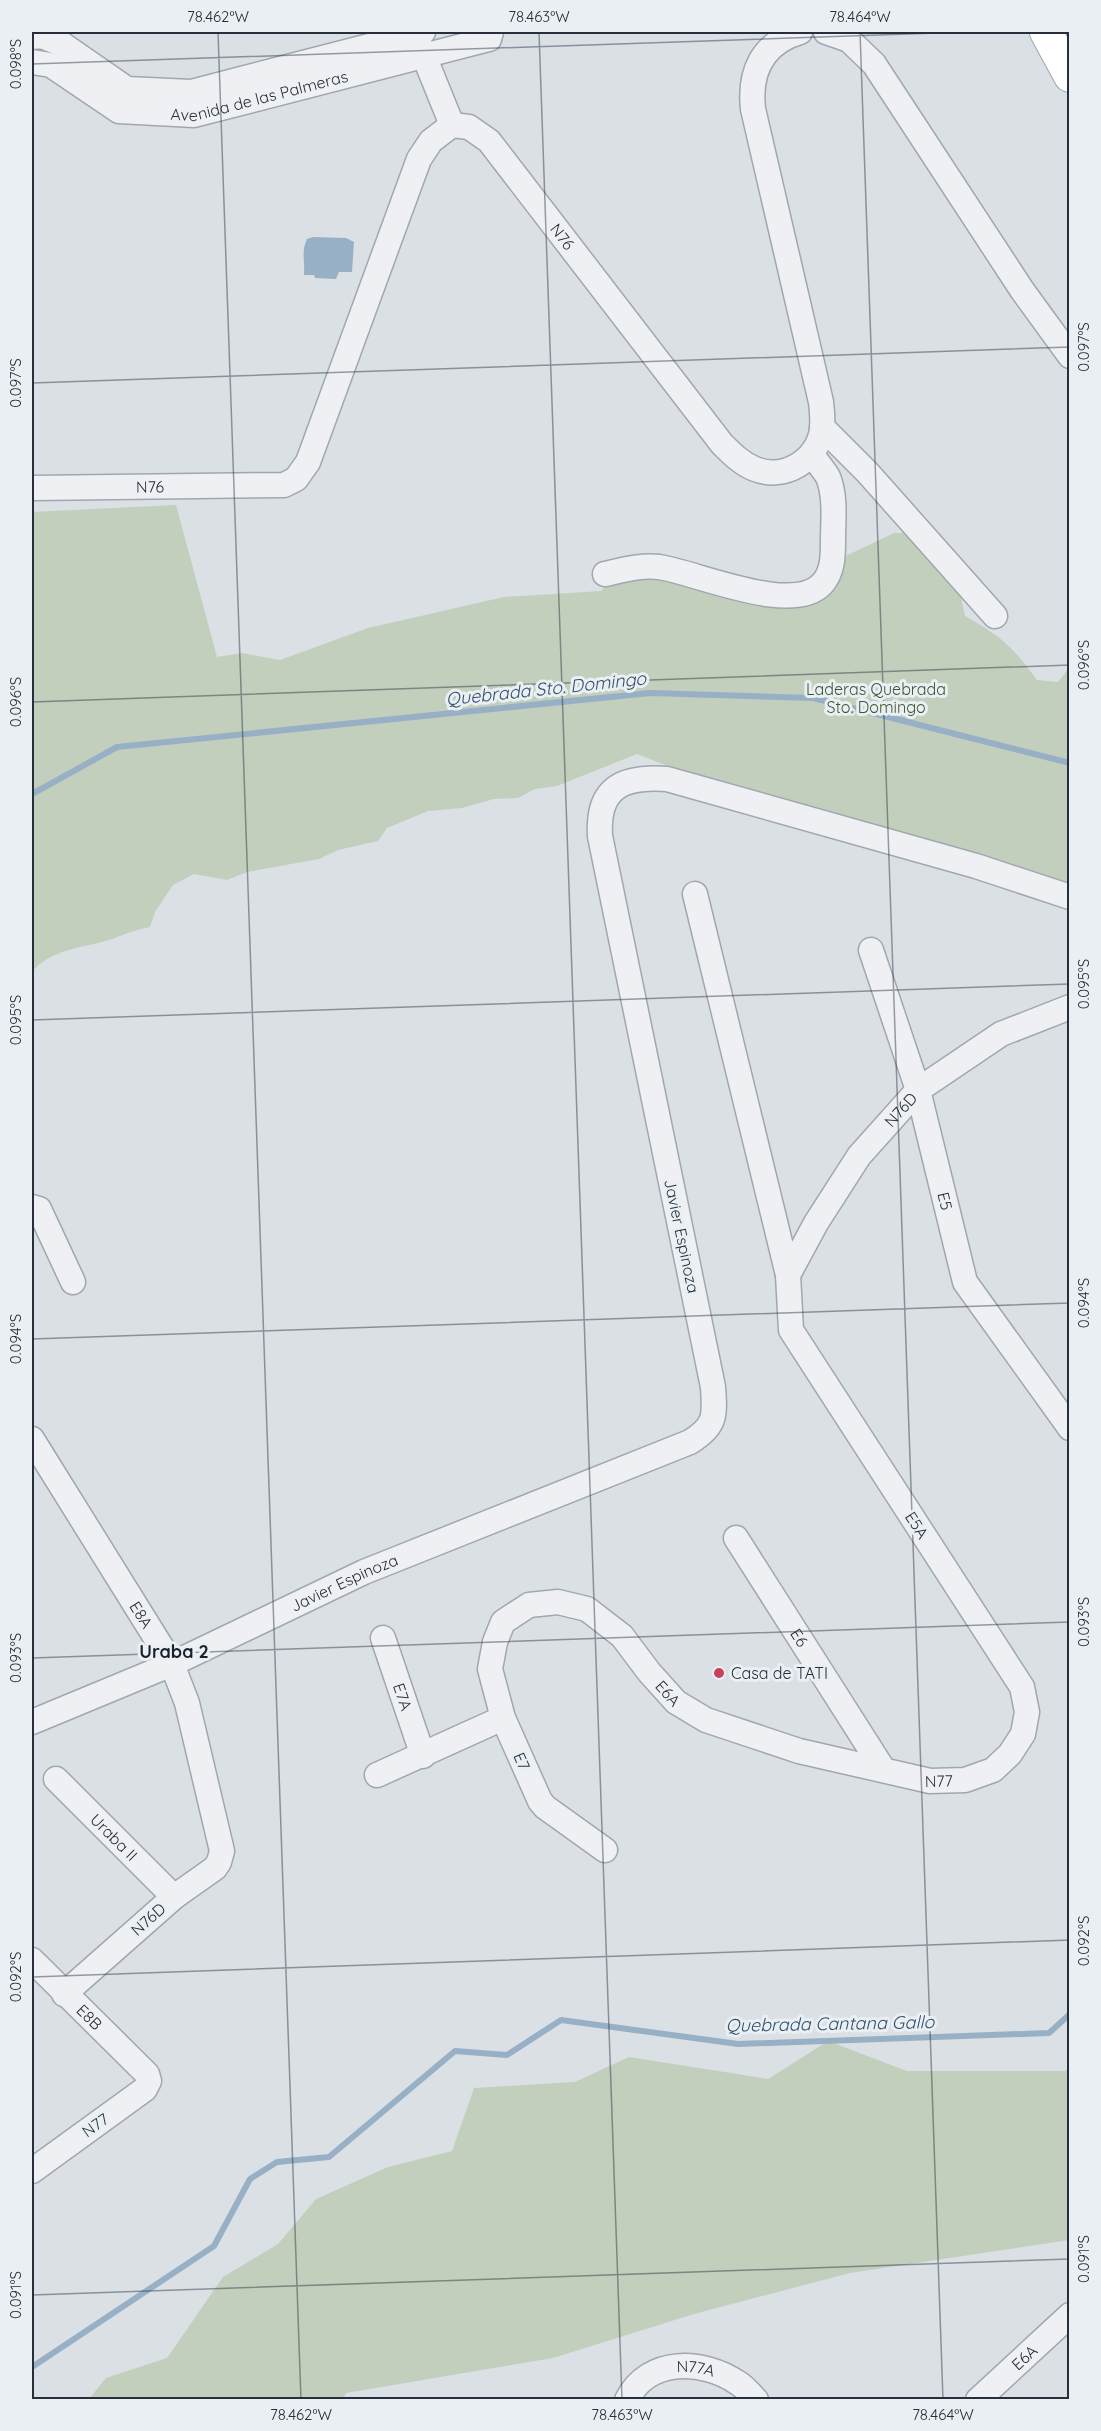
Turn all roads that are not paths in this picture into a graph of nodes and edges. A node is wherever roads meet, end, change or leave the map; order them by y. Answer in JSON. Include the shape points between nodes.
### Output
{"nodes":[{"id":1,"x":491,"y":32,"type":"edge"},
{"id":2,"x":800,"y":32,"type":"edge"},
{"id":3,"x":826,"y":32,"type":"edge"},
{"id":4,"x":1046,"y":32,"type":"edge"},
{"id":5,"x":32,"y":37,"type":"edge"},
{"id":6,"x":421,"y":40,"type":"edge"},
{"id":7,"x":32,"y":62,"type":"edge"},
{"id":8,"x":1070,"y":76,"type":"edge"},
{"id":9,"x":452,"y":125,"type":"junction"},
{"id":10,"x":1070,"y":356,"type":"edge"},
{"id":11,"x":822,"y":427,"type":"junction"},
{"id":12,"x":812,"y":455,"type":"junction"},
{"id":13,"x":32,"y":488,"type":"edge"},
{"id":14,"x":605,"y":574,"type":"dead end"},
{"id":15,"x":995,"y":616,"type":"dead end"},
{"id":16,"x":695,"y":894,"type":"dead end"},
{"id":17,"x":1070,"y":897,"type":"edge"},
{"id":18,"x":871,"y":950,"type":"dead end"},
{"id":19,"x":1070,"y":1007,"type":"edge"},
{"id":20,"x":918,"y":1090,"type":"junction"},
{"id":21,"x":32,"y":1207,"type":"edge"},
{"id":22,"x":788,"y":1275,"type":"junction"},
{"id":23,"x":74,"y":1282,"type":"dead end"},
{"id":24,"x":1070,"y":1428,"type":"edge"},
{"id":25,"x":32,"y":1439,"type":"edge"},
{"id":26,"x":736,"y":1538,"type":"dead end"},
{"id":27,"x":383,"y":1638,"type":"dead end"},
{"id":28,"x":495,"y":1642,"type":"joint"},
{"id":29,"x":172,"y":1664,"type":"junction"},
{"id":30,"x":503,"y":1718,"type":"junction"},
{"id":31,"x":32,"y":1722,"type":"edge"},
{"id":32,"x":423,"y":1755,"type":"junction"},
{"id":33,"x":883,"y":1769,"type":"junction"},
{"id":34,"x":993,"y":1770,"type":"joint"},
{"id":35,"x":377,"y":1775,"type":"dead end"},
{"id":36,"x":57,"y":1779,"type":"dead end"},
{"id":37,"x":221,"y":1842,"type":"joint"},
{"id":38,"x":605,"y":1850,"type":"dead end"},
{"id":39,"x":174,"y":1896,"type":"junction"},
{"id":40,"x":32,"y":1960,"type":"edge"},
{"id":41,"x":64,"y":1994,"type":"junction"},
{"id":42,"x":147,"y":2074,"type":"joint"},
{"id":43,"x":35,"y":2162,"type":"edge"},
{"id":44,"x":1070,"y":2315,"type":"edge"},
{"id":45,"x":630,"y":2393,"type":"edge"},
{"id":46,"x":756,"y":2400,"type":"edge"},
{"id":47,"x":978,"y":2400,"type":"edge"}],
"edges":[{"from":1,"to":6,"type":"street","name":"Avenida de las Palmeras","via":[[489,39]]},
{"from":2,"to":11,"type":"street","via":[[778,42],[761,58],[751,92],[819,388]]},
{"from":3,"to":10,"type":"street","via":[[849,40],[874,64],[1022,290]]},
{"from":4,"to":8,"type":"main road"},
{"from":5,"to":6,"type":"street","name":"Avenida de las Palmeras","via":[[42,36],[62,44],[127,88],[191,92]]},
{"from":6,"to":7,"type":"street","name":"Avenida de las Palmeras","via":[[194,115],[119,111],[51,65]]},
{"from":6,"to":9,"type":"street"},
{"from":9,"to":12,"type":"street","name":"N76","via":[[469,127],[489,141],[736,458],[756,470],[781,471]]},
{"from":9,"to":13,"type":"street","name":"N76","via":[[431,141],[419,159],[308,462],[296,480],[284,485]]},
{"from":11,"to":12,"type":"street"},
{"from":11,"to":15,"type":"street"},
{"from":12,"to":14,"type":"street","via":[[828,477],[833,501],[833,556],[821,585],[810,591],[771,594],[659,567]]},
{"from":16,"to":22,"type":"street","name":"E5A"},
{"from":17,"to":29,"type":"street","name":"Javier Espinoza","via":[[976,866],[667,779],[644,777],[612,790],[602,804],[600,836],[712,1388],[715,1407],[710,1426],[690,1442],[364,1572]]},
{"from":18,"to":20,"type":"street","name":"E5"},
{"from":19,"to":20,"type":"street","name":"N76D","via":[[1001,1034]]},
{"from":20,"to":22,"type":"street","name":"N76D","via":[[859,1156]]},
{"from":20,"to":24,"type":"street","name":"E5","via":[[965,1282]]},
{"from":21,"to":23,"type":"street","via":[[39,1209]]},
{"from":22,"to":34,"type":"street","name":"E5A","via":[[791,1330],[1022,1687],[1027,1712],[1023,1734]]},
{"from":25,"to":29,"type":"street","name":"E8A"},
{"from":26,"to":33,"type":"street","name":"E6"},
{"from":27,"to":32,"type":"street","name":"E7A"},
{"from":28,"to":30,"type":"street","name":"E7","via":[[490,1669]]},
{"from":28,"to":33,"type":"street","name":"E6A","via":[[503,1622],[529,1605],[558,1602],[587,1609],[622,1636],[676,1702],[706,1720],[799,1751]]},
{"from":29,"to":31,"type":"street","name":"Javier Espinoza"},
{"from":29,"to":37,"type":"street","name":"E8A","via":[[186,1700]]},
{"from":30,"to":32,"type":"street"},
{"from":30,"to":38,"type":"street","name":"E7","via":[[540,1801]]},
{"from":32,"to":35,"type":"street"},
{"from":33,"to":34,"type":"street","name":"N77","via":[[930,1780],[965,1780]]},
{"from":36,"to":39,"type":"street","name":"Uraba II"},
{"from":37,"to":39,"type":"street","name":"N76D","via":[[222,1857],[215,1868]]},
{"from":39,"to":41,"type":"street","name":"N76D"},
{"from":40,"to":41,"type":"street","name":"E8B"},
{"from":41,"to":42,"type":"street","name":"E8B"},
{"from":42,"to":43,"type":"street","name":"N77","via":[[145,2089]]},
{"from":44,"to":47,"type":"street","name":"E6A"},
{"from":45,"to":46,"type":"street","name":"N77A","via":[[649,2374],[678,2365],[711,2370],[739,2383]]}]}
